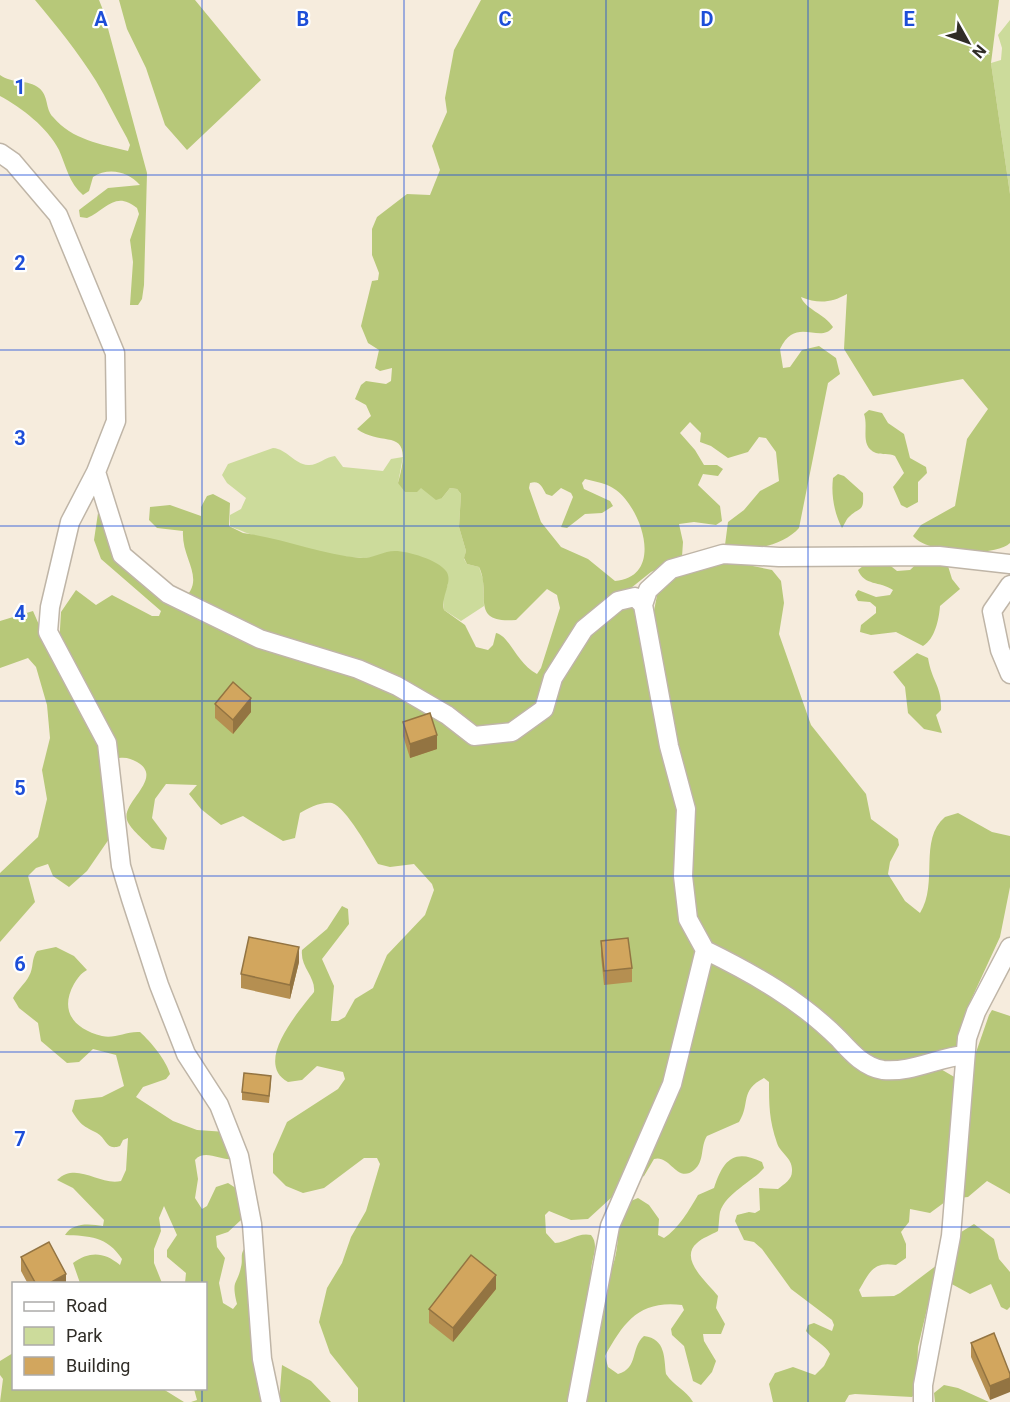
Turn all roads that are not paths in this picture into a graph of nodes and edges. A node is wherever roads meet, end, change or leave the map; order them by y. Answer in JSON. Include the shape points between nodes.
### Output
{"nodes":[{"id":1,"x":0,"y":153,"type":"edge"},
{"id":2,"x":96,"y":472,"type":"junction"},
{"id":3,"x":1010,"y":564,"type":"edge"},
{"id":4,"x":1010,"y":585,"type":"edge"},
{"id":5,"x":643,"y":605,"type":"junction"},
{"id":6,"x":1010,"y":674,"type":"edge"},
{"id":7,"x":1010,"y":947,"type":"edge"},
{"id":8,"x":705,"y":950,"type":"junction"},
{"id":9,"x":965,"y":1055,"type":"junction"},
{"id":10,"x":271,"y":1402,"type":"edge"},
{"id":11,"x":576,"y":1402,"type":"edge"},
{"id":12,"x":923,"y":1402,"type":"edge"}],
"edges":[{"from":1,"to":2,"type":"street","via":[[13,162],[58,215],[115,353],[116,421]]},
{"from":2,"to":5,"type":"street","via":[[122,555],[168,594],[260,639],[358,669],[397,686],[474,736],[512,732],[544,709],[553,678],[584,628],[618,601],[635,597]]},
{"from":2,"to":10,"type":"street","via":[[70,522],[48,632],[107,743],[122,866],[130,899],[186,1054],[219,1105],[239,1156],[252,1224],[262,1359]]},
{"from":3,"to":5,"type":"street","via":[[939,556],[723,554],[671,569],[648,590]]},
{"from":4,"to":6,"type":"street","via":[[992,611],[1000,650]]},
{"from":5,"to":8,"type":"street","via":[[669,746],[686,809],[683,876],[688,920]]},
{"from":7,"to":9,"type":"street","via":[[976,1012]]},
{"from":8,"to":9,"type":"street","via":[[750,972],[809,1010],[859,1060],[883,1070]]},
{"from":8,"to":11,"type":"street","via":[[672,1084],[610,1227]]},
{"from":9,"to":12,"type":"street","via":[[951,1236]]}]}
